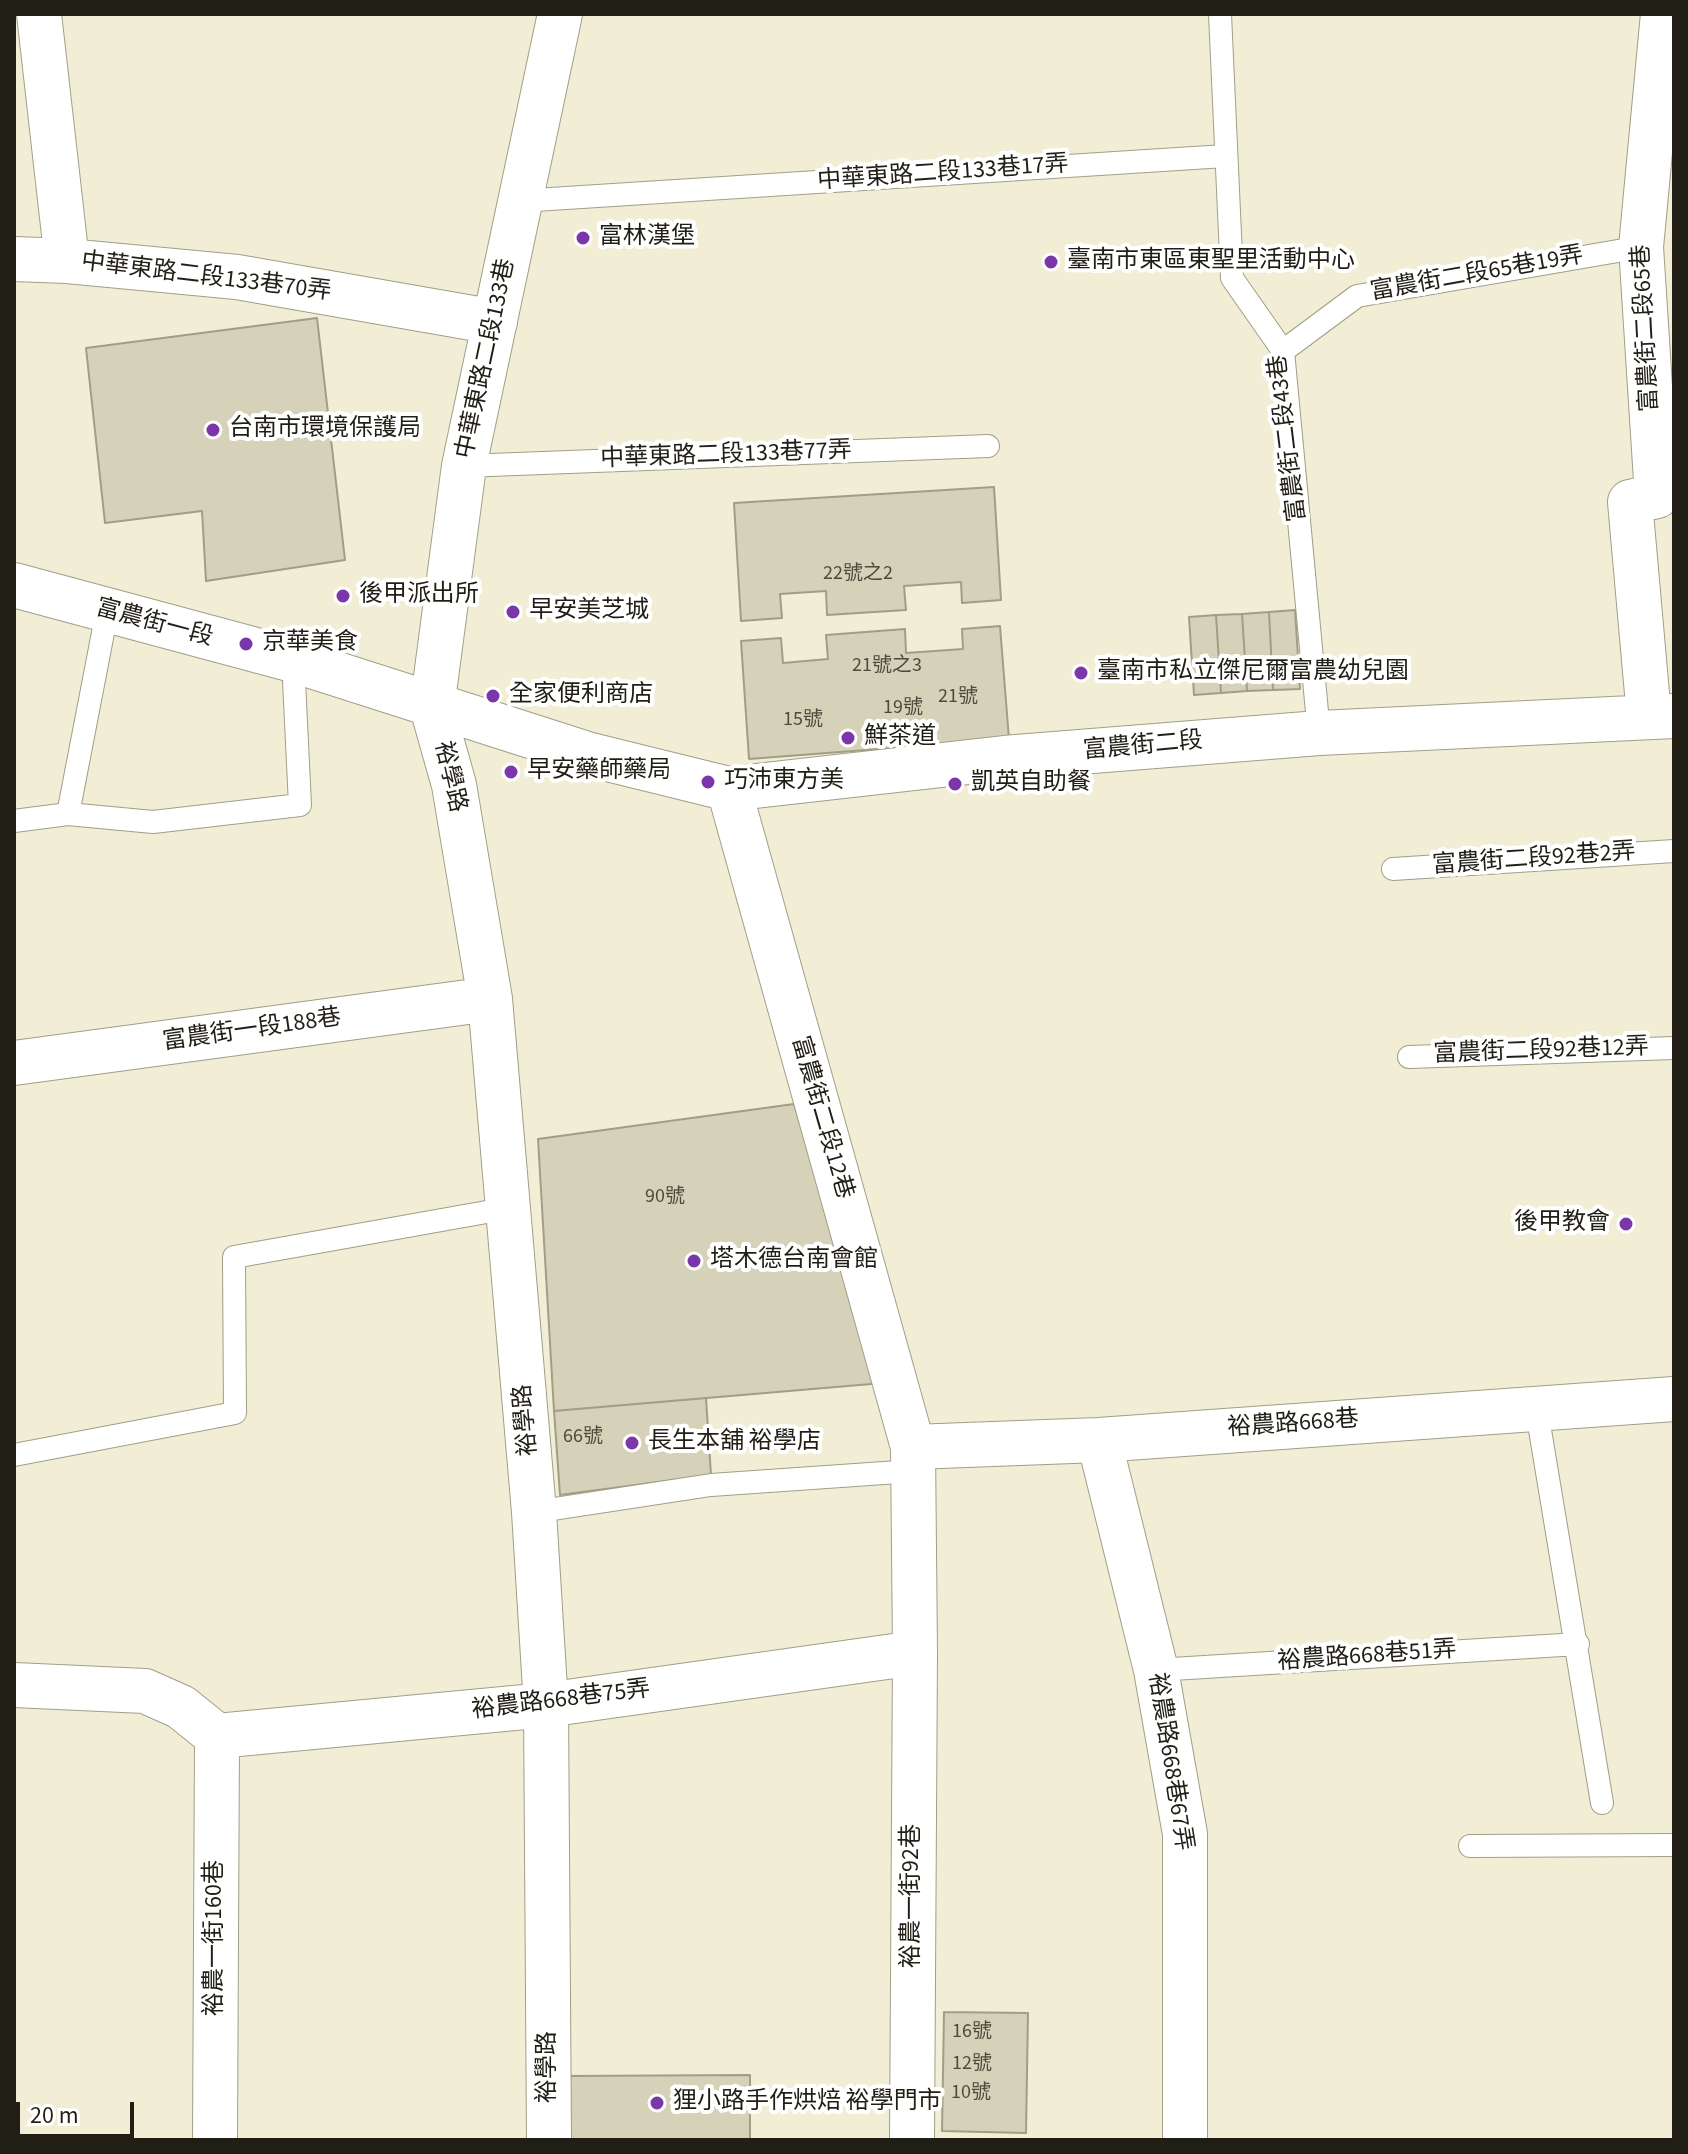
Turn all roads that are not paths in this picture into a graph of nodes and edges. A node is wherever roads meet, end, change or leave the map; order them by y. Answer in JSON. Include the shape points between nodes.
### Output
{"nodes":[{"id":1,"x":39,"y":14,"type":"edge"},
{"id":2,"x":560,"y":14,"type":"edge"},
{"id":3,"x":1220,"y":14,"type":"edge"},
{"id":4,"x":1663,"y":14,"type":"edge"},
{"id":5,"x":1225,"y":156,"type":"junction"},
{"id":6,"x":519,"y":201,"type":"junction"},
{"id":7,"x":1641,"y":247,"type":"junction"},
{"id":8,"x":14,"y":259,"type":"edge"},
{"id":9,"x":67,"y":261,"type":"junction"},
{"id":10,"x":495,"y":322,"type":"junction"},
{"id":11,"x":1283,"y":351,"type":"junction"},
{"id":12,"x":988,"y":446,"type":"dead end"},
{"id":13,"x":464,"y":466,"type":"junction"},
{"id":14,"x":14,"y":585,"type":"edge"},
{"id":15,"x":107,"y":612,"type":"junction"},
{"id":16,"x":293,"y":660,"type":"junction"},
{"id":17,"x":432,"y":707,"type":"junction"},
{"id":18,"x":1662,"y":716,"type":"edge"},
{"id":19,"x":1319,"y":733,"type":"junction"},
{"id":20,"x":729,"y":789,"type":"junction"},
{"id":21,"x":68,"y":814,"type":"junction"},
{"id":22,"x":14,"y":821,"type":"edge"},
{"id":23,"x":1674,"y":851,"type":"edge"},
{"id":24,"x":1393,"y":869,"type":"dead end"},
{"id":25,"x":490,"y":999,"type":"junction"},
{"id":26,"x":1674,"y":1048,"type":"edge"},
{"id":27,"x":1409,"y":1057,"type":"dead end"},
{"id":28,"x":14,"y":1063,"type":"edge"},
{"id":29,"x":509,"y":1208,"type":"junction"},
{"id":30,"x":1674,"y":1399,"type":"edge"},
{"id":31,"x":1536,"y":1406,"type":"junction"},
{"id":32,"x":1099,"y":1440,"type":"junction"},
{"id":33,"x":14,"y":1455,"type":"edge"},
{"id":34,"x":913,"y":1459,"type":"junction"},
{"id":35,"x":534,"y":1512,"type":"junction"},
{"id":36,"x":1578,"y":1644,"type":"junction"},
{"id":37,"x":915,"y":1653,"type":"junction"},
{"id":38,"x":1156,"y":1670,"type":"junction"},
{"id":39,"x":14,"y":1685,"type":"edge"},
{"id":40,"x":546,"y":1705,"type":"junction"},
{"id":41,"x":217,"y":1736,"type":"junction"},
{"id":42,"x":1602,"y":1803,"type":"dead end"},
{"id":43,"x":1674,"y":1845,"type":"edge"},
{"id":44,"x":1470,"y":1846,"type":"dead end"},
{"id":45,"x":215,"y":2140,"type":"edge"},
{"id":46,"x":549,"y":2140,"type":"edge"},
{"id":47,"x":912,"y":2140,"type":"edge"},
{"id":48,"x":1185,"y":2140,"type":"edge"}],
"edges":[{"from":1,"to":9,"type":"street","name":"中華東路二段133巷70弄"},
{"from":2,"to":6,"type":"street","name":"中華東路二段133巷"},
{"from":3,"to":5,"type":"lane"},
{"from":4,"to":7,"type":"street","name":"富農街二段65巷"},
{"from":5,"to":6,"type":"lane","name":"中華東路二段133巷17弄"},
{"from":5,"to":11,"type":"lane","name":"富農街二段43巷","via":[[1232,278]]},
{"from":6,"to":10,"type":"street","name":"中華東路二段133巷"},
{"from":7,"to":11,"type":"lane","name":"富農街二段65巷19弄","via":[[1357,296]]},
{"from":7,"to":18,"type":"street","name":"富農街二段65巷","via":[[1657,496],[1630,502]]},
{"from":8,"to":9,"type":"street"},
{"from":9,"to":10,"type":"street","name":"中華東路二段133巷70弄","via":[[237,277]]},
{"from":10,"to":13,"type":"street","name":"中華東路二段133巷"},
{"from":11,"to":19,"type":"lane","name":"富農街二段43巷"},
{"from":12,"to":13,"type":"lane","name":"中華東路二段133巷77弄"},
{"from":13,"to":17,"type":"street","name":"中華東路二段133巷"},
{"from":14,"to":15,"type":"street","name":"富農街一段"},
{"from":15,"to":16,"type":"street","name":"富農街一段"},
{"from":15,"to":21,"type":"lane"},
{"from":16,"to":17,"type":"street","name":"富農街一段"},
{"from":16,"to":21,"type":"lane","via":[[300,805],[153,822]]},
{"from":17,"to":20,"type":"street","name":"富農街二段","via":[[587,754]]},
{"from":17,"to":25,"type":"street","name":"裕學路","via":[[454,785]]},
{"from":18,"to":19,"type":"street","name":"富農街二段"},
{"from":19,"to":20,"type":"street","name":"富農街二段","via":[[1004,758]]},
{"from":20,"to":34,"type":"street","name":"富農街二段12巷"},
{"from":21,"to":22,"type":"lane"},
{"from":23,"to":24,"type":"lane","name":"富農街二段92巷2弄"},
{"from":25,"to":28,"type":"street","name":"富農街一段188巷"},
{"from":25,"to":29,"type":"street","name":"裕學路"},
{"from":26,"to":27,"type":"lane","name":"富農街二段92巷12弄"},
{"from":29,"to":33,"type":"lane","via":[[234,1257],[235,1413]]},
{"from":29,"to":35,"type":"street","name":"裕學路"},
{"from":30,"to":31,"type":"street","name":"裕農路668巷"},
{"from":31,"to":32,"type":"street","name":"裕農路668巷"},
{"from":31,"to":36,"type":"lane"},
{"from":32,"to":34,"type":"street","name":"裕農路668巷"},
{"from":32,"to":38,"type":"street","name":"裕農路668巷67弄"},
{"from":34,"to":35,"type":"lane"},
{"from":34,"to":37,"type":"street"},
{"from":35,"to":40,"type":"street","name":"裕學路"},
{"from":36,"to":38,"type":"lane","name":"裕農路668巷51弄"},
{"from":36,"to":42,"type":"lane"},
{"from":37,"to":40,"type":"street","name":"裕農路668巷75弄"},
{"from":37,"to":47,"type":"street","name":"裕農一街92巷"},
{"from":38,"to":48,"type":"street","name":"裕農路668巷67弄","via":[[1185,1834]]},
{"from":39,"to":41,"type":"street","via":[[145,1691],[181,1707]]},
{"from":40,"to":41,"type":"street","name":"裕農路668巷75弄"},
{"from":40,"to":46,"type":"street","name":"裕學路"},
{"from":41,"to":45,"type":"street","name":"裕農一街160巷"},
{"from":43,"to":44,"type":"lane"}]}
